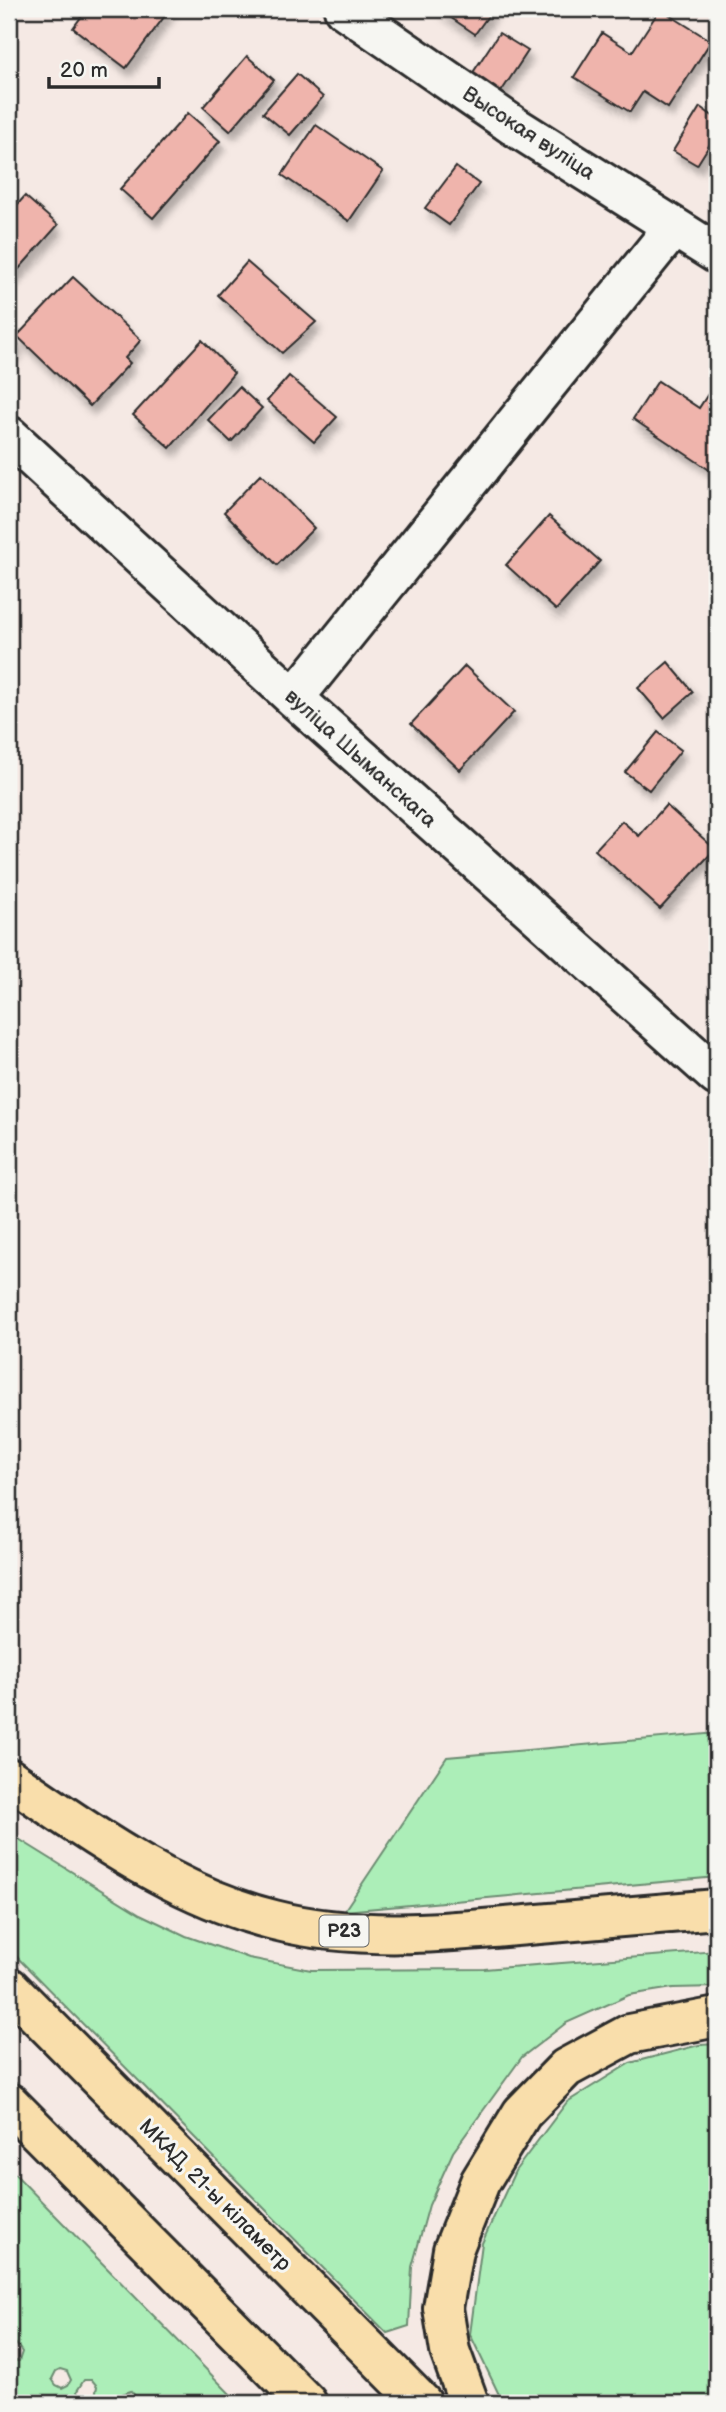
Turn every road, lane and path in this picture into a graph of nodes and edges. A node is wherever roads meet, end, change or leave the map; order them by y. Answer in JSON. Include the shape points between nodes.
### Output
{"nodes":[{"id":1,"x":344,"y":9,"type":"edge"},
{"id":2,"x":674,"y":227,"type":"junction"},
{"id":3,"x":717,"y":254,"type":"edge"},
{"id":4,"x":9,"y":436,"type":"edge"},
{"id":5,"x":294,"y":698,"type":"junction"},
{"id":6,"x":717,"y":1076,"type":"edge"},
{"id":7,"x":9,"y":1778,"type":"edge"},
{"id":8,"x":717,"y":1909,"type":"edge"},
{"id":9,"x":9,"y":1987,"type":"edge"},
{"id":10,"x":717,"y":2017,"type":"edge"},
{"id":11,"x":9,"y":2103,"type":"edge"},
{"id":12,"x":307,"y":2403,"type":"edge"},
{"id":13,"x":422,"y":2403,"type":"edge"},
{"id":14,"x":469,"y":2403,"type":"edge"}],
"edges":[{"from":1,"to":2,"type":"street","name":"Высокая вуліца"},
{"from":2,"to":3,"type":"street","name":"Высокая вуліца"},
{"from":2,"to":5,"type":"street"},
{"from":4,"to":5,"type":"street","name":"вуліца Шыманскага"},
{"from":5,"to":6,"type":"street","name":"вуліца Шыманскага"},
{"from":7,"to":8,"type":"highway","number":"Р23","via":[[155,1873],[272,1920],[307,1927],[439,1933]]},
{"from":9,"to":13,"type":"highway","name":"МКАД, 21-ы кіламетр"},
{"from":10,"to":14,"type":"highway","via":[[629,2034],[566,2068],[522,2113],[480,2182],[453,2250],[443,2308],[450,2351]]},
{"from":11,"to":12,"type":"highway"}]}
